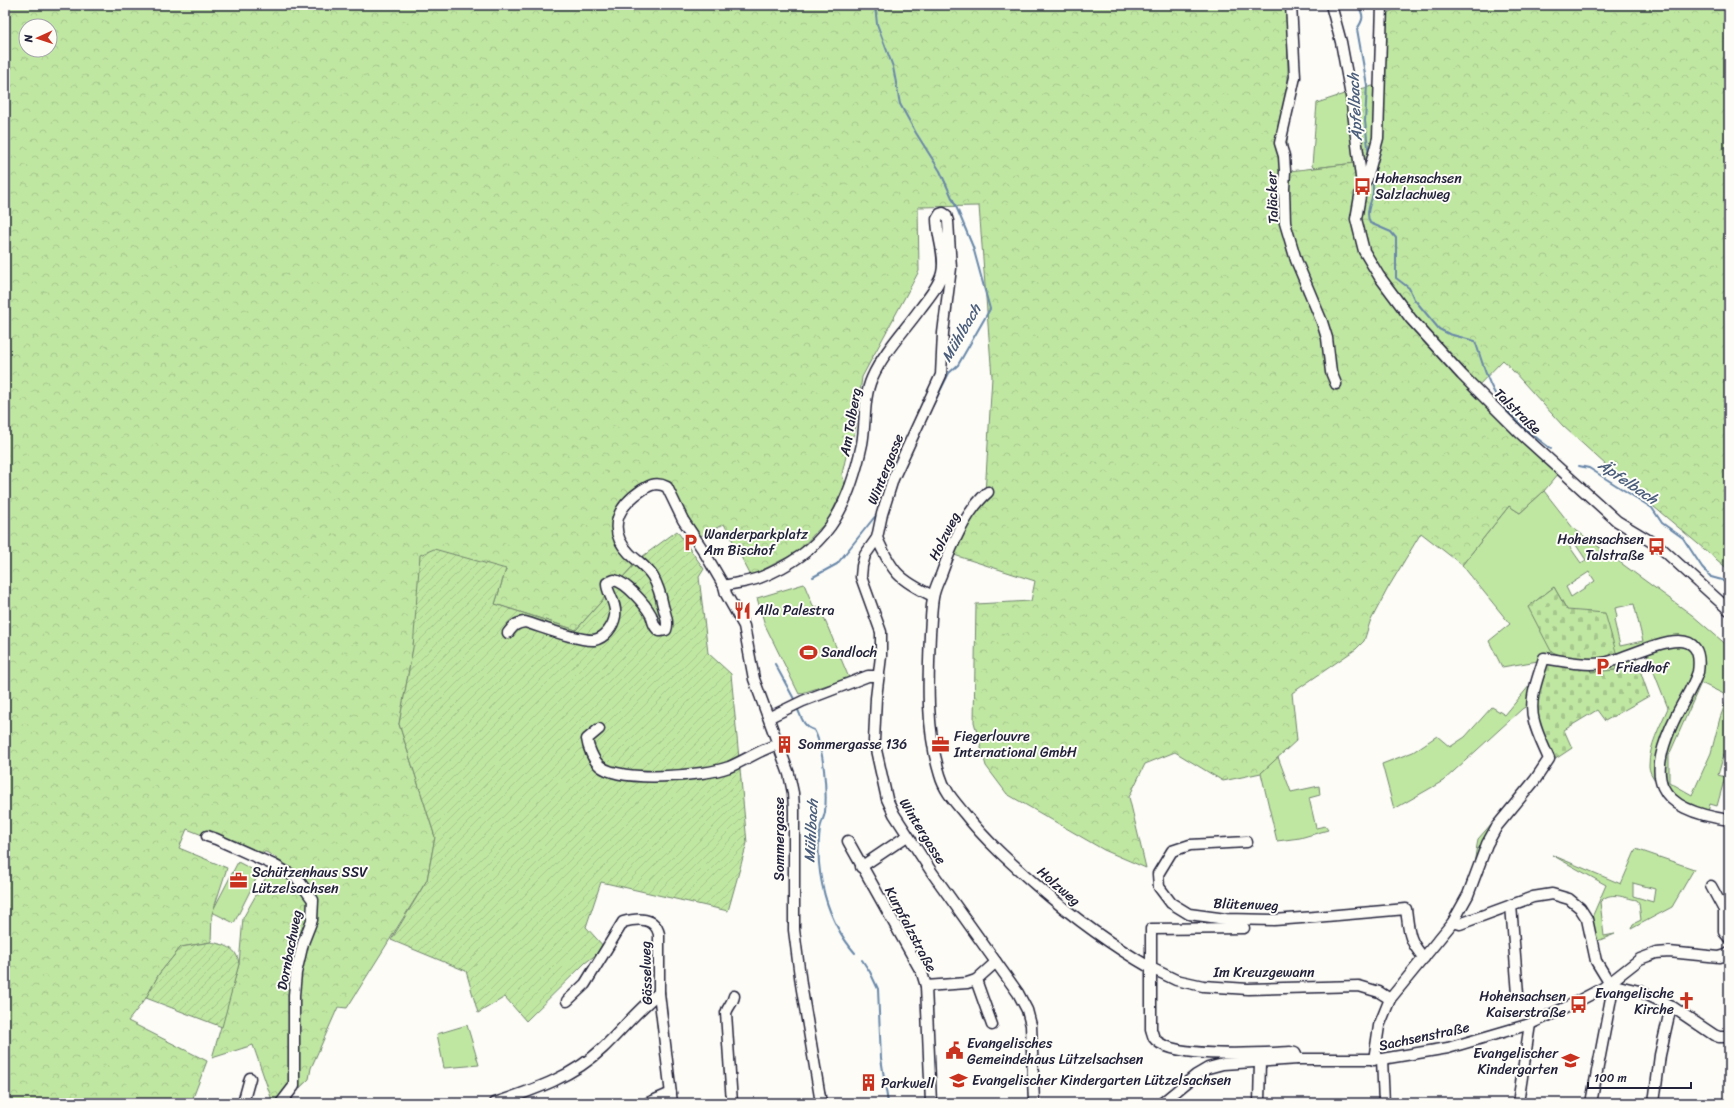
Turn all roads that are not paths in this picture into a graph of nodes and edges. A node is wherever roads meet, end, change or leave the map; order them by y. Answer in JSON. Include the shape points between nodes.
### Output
{"nodes":[{"id":1,"x":1291,"y":5,"type":"edge"},
{"id":2,"x":1331,"y":5,"type":"edge"},
{"id":3,"x":1382,"y":5,"type":"edge"},
{"id":4,"x":1362,"y":185,"type":"junction"},
{"id":5,"x":940,"y":214,"type":"joint"},
{"id":6,"x":1336,"y":384,"type":"dead end"},
{"id":7,"x":988,"y":492,"type":"dead end"},
{"id":8,"x":877,"y":538,"type":"junction"},
{"id":9,"x":724,"y":586,"type":"junction"},
{"id":10,"x":933,"y":596,"type":"junction"},
{"id":11,"x":1729,"y":610,"type":"edge"},
{"id":12,"x":508,"y":633,"type":"dead end"},
{"id":13,"x":879,"y":676,"type":"junction"},
{"id":14,"x":770,"y":717,"type":"junction"},
{"id":15,"x":599,"y":729,"type":"dead end"},
{"id":16,"x":779,"y":744,"type":"junction"},
{"id":17,"x":1729,"y":820,"type":"edge"},
{"id":18,"x":207,"y":836,"type":"dead end"},
{"id":19,"x":907,"y":836,"type":"junction"},
{"id":20,"x":848,"y":841,"type":"dead end"},
{"id":21,"x":1247,"y":842,"type":"dead end"},
{"id":22,"x":861,"y":867,"type":"junction"},
{"id":23,"x":1711,"y":886,"type":"dead end"},
{"id":24,"x":1511,"y":906,"type":"junction"},
{"id":25,"x":1452,"y":922,"type":"junction"},
{"id":26,"x":1244,"y":928,"type":"dead end"},
{"id":27,"x":1729,"y":938,"type":"edge"},
{"id":28,"x":1728,"y":957,"type":"edge"},
{"id":29,"x":1424,"y":958,"type":"junction"},
{"id":30,"x":996,"y":962,"type":"junction"},
{"id":31,"x":1151,"y":968,"type":"junction"},
{"id":32,"x":976,"y":980,"type":"junction"},
{"id":33,"x":1610,"y":984,"type":"junction"},
{"id":34,"x":926,"y":986,"type":"junction"},
{"id":35,"x":659,"y":993,"type":"junction"},
{"id":36,"x":1518,"y":994,"type":"dead end"},
{"id":37,"x":734,"y":996,"type":"dead end"},
{"id":38,"x":1390,"y":999,"type":"junction"},
{"id":39,"x":567,"y":1001,"type":"dead end"},
{"id":40,"x":1671,"y":1006,"type":"junction"},
{"id":41,"x":1530,"y":1024,"type":"junction"},
{"id":42,"x":992,"y":1025,"type":"dead end"},
{"id":43,"x":1729,"y":1036,"type":"edge"},
{"id":44,"x":1298,"y":1059,"type":"junction"},
{"id":45,"x":1378,"y":1060,"type":"junction"},
{"id":46,"x":1260,"y":1061,"type":"junction"},
{"id":47,"x":250,"y":1078,"type":"dead end"},
{"id":48,"x":672,"y":1098,"type":"edge"},
{"id":49,"x":243,"y":1103,"type":"edge"},
{"id":50,"x":281,"y":1103,"type":"edge"},
{"id":51,"x":495,"y":1103,"type":"edge"},
{"id":52,"x":648,"y":1103,"type":"edge"},
{"id":53,"x":732,"y":1103,"type":"edge"},
{"id":54,"x":821,"y":1103,"type":"edge"},
{"id":55,"x":931,"y":1103,"type":"edge"},
{"id":56,"x":1034,"y":1103,"type":"edge"},
{"id":57,"x":1162,"y":1103,"type":"edge"},
{"id":58,"x":1258,"y":1103,"type":"edge"},
{"id":59,"x":1384,"y":1103,"type":"edge"},
{"id":60,"x":1518,"y":1103,"type":"edge"},
{"id":61,"x":1590,"y":1103,"type":"edge"},
{"id":62,"x":1654,"y":1103,"type":"edge"}],
"edges":[{"from":1,"to":6,"type":"street","name":"Taläcker","via":[[1295,77],[1280,144],[1285,171],[1285,223],[1296,260],[1322,322],[1327,338],[1331,372]]},
{"from":2,"to":4,"type":"street","via":[[1351,96]]},
{"from":3,"to":4,"type":"street","via":[[1378,138],[1368,179]]},
{"from":4,"to":11,"type":"street","name":"Talstraße","via":[[1356,219],[1364,251],[1411,320],[1530,442],[1617,520],[1660,547]]},
{"from":5,"to":8,"type":"street","name":"Wintergasse","via":[[946,215],[948,221],[952,268],[943,333],[941,375],[893,480]]},
{"from":5,"to":9,"type":"street","name":"Am Talberg","via":[[937,227],[943,259],[942,273],[930,296],[883,358],[871,379],[862,443],[849,493],[834,523],[810,550],[797,559],[759,578]]},
{"from":7,"to":10,"type":"street","name":"Holzweg","via":[[965,522]]},
{"from":8,"to":10,"type":"street","via":[[887,559],[901,578]]},
{"from":8,"to":13,"type":"street","name":"Wintergasse","via":[[865,555],[861,576],[881,632]]},
{"from":9,"to":12,"type":"street","name":"Sommergasse","via":[[683,520],[667,487],[657,484],[648,486],[631,497],[616,523],[621,543],[652,576],[660,593],[666,613],[666,630],[657,630],[646,608],[632,592],[614,580],[607,584],[607,587],[615,608],[615,617],[606,634],[600,638],[583,639],[525,622],[513,626]]},
{"from":9,"to":14,"type":"street","name":"Sommergasse","via":[[746,630],[754,679]]},
{"from":10,"to":31,"type":"street","name":"Holzweg","via":[[929,655],[929,717],[940,776],[947,792],[974,826],[1012,864],[1074,917],[1118,950]]},
{"from":13,"to":14,"type":"street","via":[[868,676],[803,701]]},
{"from":13,"to":19,"type":"street","name":"Wintergasse","via":[[874,723],[875,745],[887,799]]},
{"from":14,"to":16,"type":"street","name":"Sommergasse"},
{"from":15,"to":16,"type":"street","via":[[587,738],[588,746],[598,765],[609,772],[633,775],[688,775],[728,767],[765,748]]},
{"from":16,"to":54,"type":"street","name":"Sommergasse","via":[[793,793],[794,930]]},
{"from":17,"to":25,"type":"street","via":[[1714,818],[1681,806],[1662,788],[1660,778],[1661,751],[1698,672],[1695,647],[1678,641],[1664,643],[1600,664],[1544,658],[1532,707],[1534,723],[1549,759],[1497,826],[1487,844],[1468,895]]},
{"from":18,"to":50,"type":"street","name":"Dornbachweg","via":[[274,865],[297,878],[313,900],[312,920],[296,973],[294,1086]]},
{"from":19,"to":22,"type":"street"},
{"from":19,"to":30,"type":"street","name":"Wintergasse"},
{"from":20,"to":22,"type":"street","name":"Kurpfalzstraße"},
{"from":21,"to":29,"type":"street","name":"Blütenweg","via":[[1190,845],[1172,851],[1158,874],[1159,887],[1171,903],[1189,914],[1226,920],[1274,920],[1406,908],[1410,939]]},
{"from":22,"to":34,"type":"street","name":"Kurpfalzstraße","via":[[912,954]]},
{"from":23,"to":27,"type":"street","via":[[1724,910],[1724,932]]},
{"from":24,"to":25,"type":"street","via":[[1460,924]]},
{"from":24,"to":33,"type":"street","via":[[1533,897],[1552,894],[1569,899],[1580,908],[1587,919],[1596,960]]},
{"from":24,"to":36,"type":"street"},
{"from":25,"to":29,"type":"street"},
{"from":26,"to":31,"type":"street","via":[[1151,929]]},
{"from":28,"to":33,"type":"street","name":"Sachsenstraße","via":[[1656,953],[1640,959]]},
{"from":29,"to":38,"type":"street"},
{"from":30,"to":32,"type":"street"},
{"from":30,"to":56,"type":"street","name":"Wintergasse","via":[[1018,993],[1032,1025]]},
{"from":31,"to":38,"type":"street","name":"Im Kreuzgewann","via":[[1176,980],[1203,986],[1248,989],[1359,986],[1379,992]]},
{"from":31,"to":44,"type":"street","via":[[1151,1029],[1154,1038],[1162,1044],[1194,1052],[1290,1052],[1295,1053]]},
{"from":32,"to":34,"type":"street","via":[[963,984]]},
{"from":32,"to":42,"type":"street"},
{"from":33,"to":40,"type":"street","via":[[1639,991]]},
{"from":33,"to":41,"type":"street","name":"Sachsenstraße"},
{"from":33,"to":61,"type":"street","via":[[1611,998]]},
{"from":34,"to":55,"type":"street","name":"Kurpfalzstraße"},
{"from":35,"to":39,"type":"street","name":"Gässelweg","via":[[659,934],[652,922],[637,918],[623,922],[585,984]]},
{"from":35,"to":48,"type":"street","name":"Gässelweg"},
{"from":35,"to":51,"type":"street","via":[[591,1058],[554,1081]]},
{"from":37,"to":53,"type":"street","via":[[726,1013]]},
{"from":38,"to":45,"type":"street","via":[[1379,1026],[1374,1048]]},
{"from":40,"to":43,"type":"street","via":[[1714,1035]]},
{"from":40,"to":62,"type":"street","via":[[1660,1055]]},
{"from":41,"to":45,"type":"street","name":"Sachsenstraße","via":[[1448,1048]]},
{"from":41,"to":60,"type":"street"},
{"from":44,"to":45,"type":"street","name":"Sachsenstraße"},
{"from":44,"to":46,"type":"street","name":"Sachsenstraße"},
{"from":45,"to":59,"type":"street"},
{"from":46,"to":57,"type":"street","name":"Sachsenstraße","via":[[1208,1068]]},
{"from":46,"to":58,"type":"street"},
{"from":47,"to":49,"type":"street"},
{"from":48,"to":52,"type":"street"}]}
